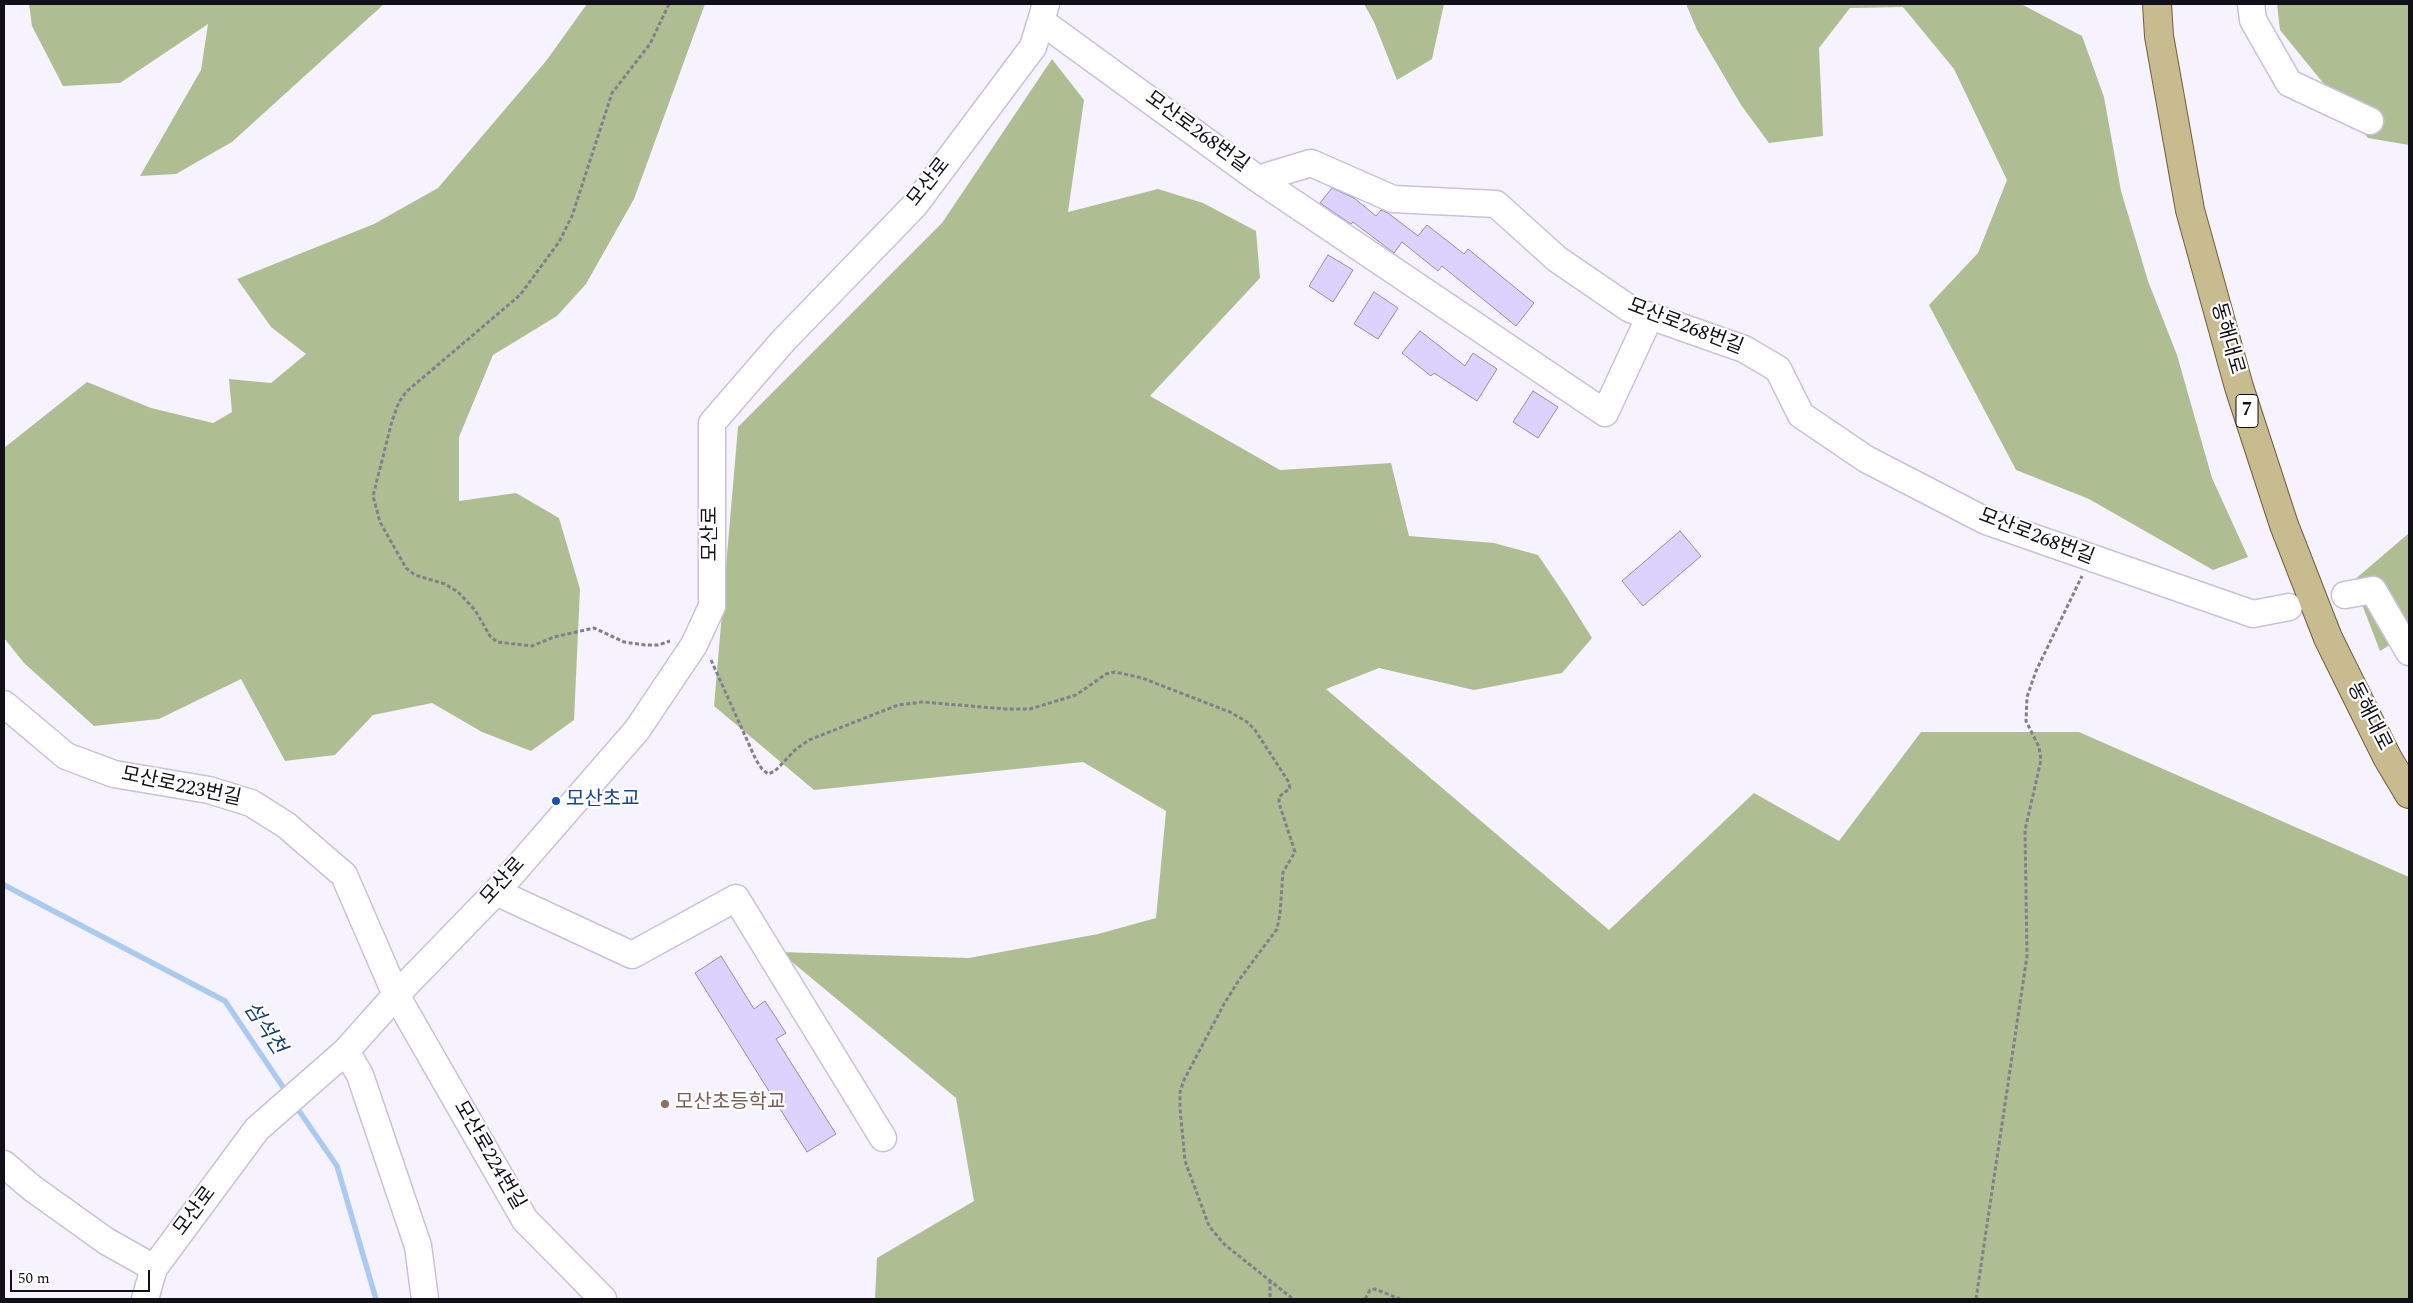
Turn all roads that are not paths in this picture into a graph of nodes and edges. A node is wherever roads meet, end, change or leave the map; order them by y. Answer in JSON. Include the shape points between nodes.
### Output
{"nodes":[{"id":1,"x":2157,"y":4,"type":"edge"},
{"id":2,"x":2251,"y":4,"type":"edge"},
{"id":3,"x":1043,"y":12,"type":"edge"},
{"id":4,"x":2370,"y":121,"type":"dead end"},
{"id":5,"x":1258,"y":179,"type":"junction"},
{"id":6,"x":1650,"y":316,"type":"junction"},
{"id":7,"x":2345,"y":595,"type":"dead end"},
{"id":8,"x":2289,"y":607,"type":"dead end"},
{"id":9,"x":2409,"y":652,"type":"edge"},
{"id":10,"x":4,"y":704,"type":"edge"},
{"id":11,"x":2409,"y":794,"type":"edge"},
{"id":12,"x":496,"y":892,"type":"junction"},
{"id":13,"x":396,"y":995,"type":"junction"},
{"id":14,"x":346,"y":1051,"type":"junction"},
{"id":15,"x":884,"y":1138,"type":"dead end"},
{"id":16,"x":4,"y":1164,"type":"edge"},
{"id":17,"x":154,"y":1268,"type":"junction"},
{"id":18,"x":145,"y":1299,"type":"edge"},
{"id":19,"x":425,"y":1299,"type":"edge"},
{"id":20,"x":603,"y":1299,"type":"edge"}],
"edges":[{"from":1,"to":11,"type":"main road","name":"동해대로","number":"7","via":[[2159,36],[2190,210],[2240,387],[2281,516],[2328,638]]},
{"from":2,"to":4,"type":"street","via":[[2253,20],[2288,83]]},
{"from":3,"to":5,"type":"street","name":"모산로268번길"},
{"from":3,"to":12,"type":"street","name":"모산로","via":[[1033,47],[914,206],[783,341],[712,423],[712,606],[694,645],[637,730]]},
{"from":5,"to":6,"type":"street","name":"모산로268번길","via":[[1311,163],[1393,199],[1496,204],[1557,259],[1630,310]]},
{"from":5,"to":6,"type":"street","via":[[1605,413]]},
{"from":6,"to":8,"type":"street","name":"모산로268번길","via":[[1744,349],[1778,369],[1801,414],[1866,459],[1986,521],[2253,614]]},
{"from":7,"to":9,"type":"street","via":[[2373,590]]},
{"from":10,"to":13,"type":"street","name":"모산로223번길","via":[[66,756],[114,774],[209,790],[251,803],[286,825],[344,875]]},
{"from":12,"to":13,"type":"street","name":"모산로"},
{"from":12,"to":15,"type":"street","via":[[632,955],[736,898]]},
{"from":13,"to":14,"type":"street","name":"모산로"},
{"from":13,"to":20,"type":"street","name":"모산로224번길","via":[[525,1220]]},
{"from":14,"to":17,"type":"street","name":"모산로","via":[[258,1129]]},
{"from":14,"to":19,"type":"street","via":[[360,1075],[418,1246]]},
{"from":16,"to":17,"type":"street","via":[[32,1188],[106,1240]]},
{"from":17,"to":18,"type":"street","name":"모산로"}]}
